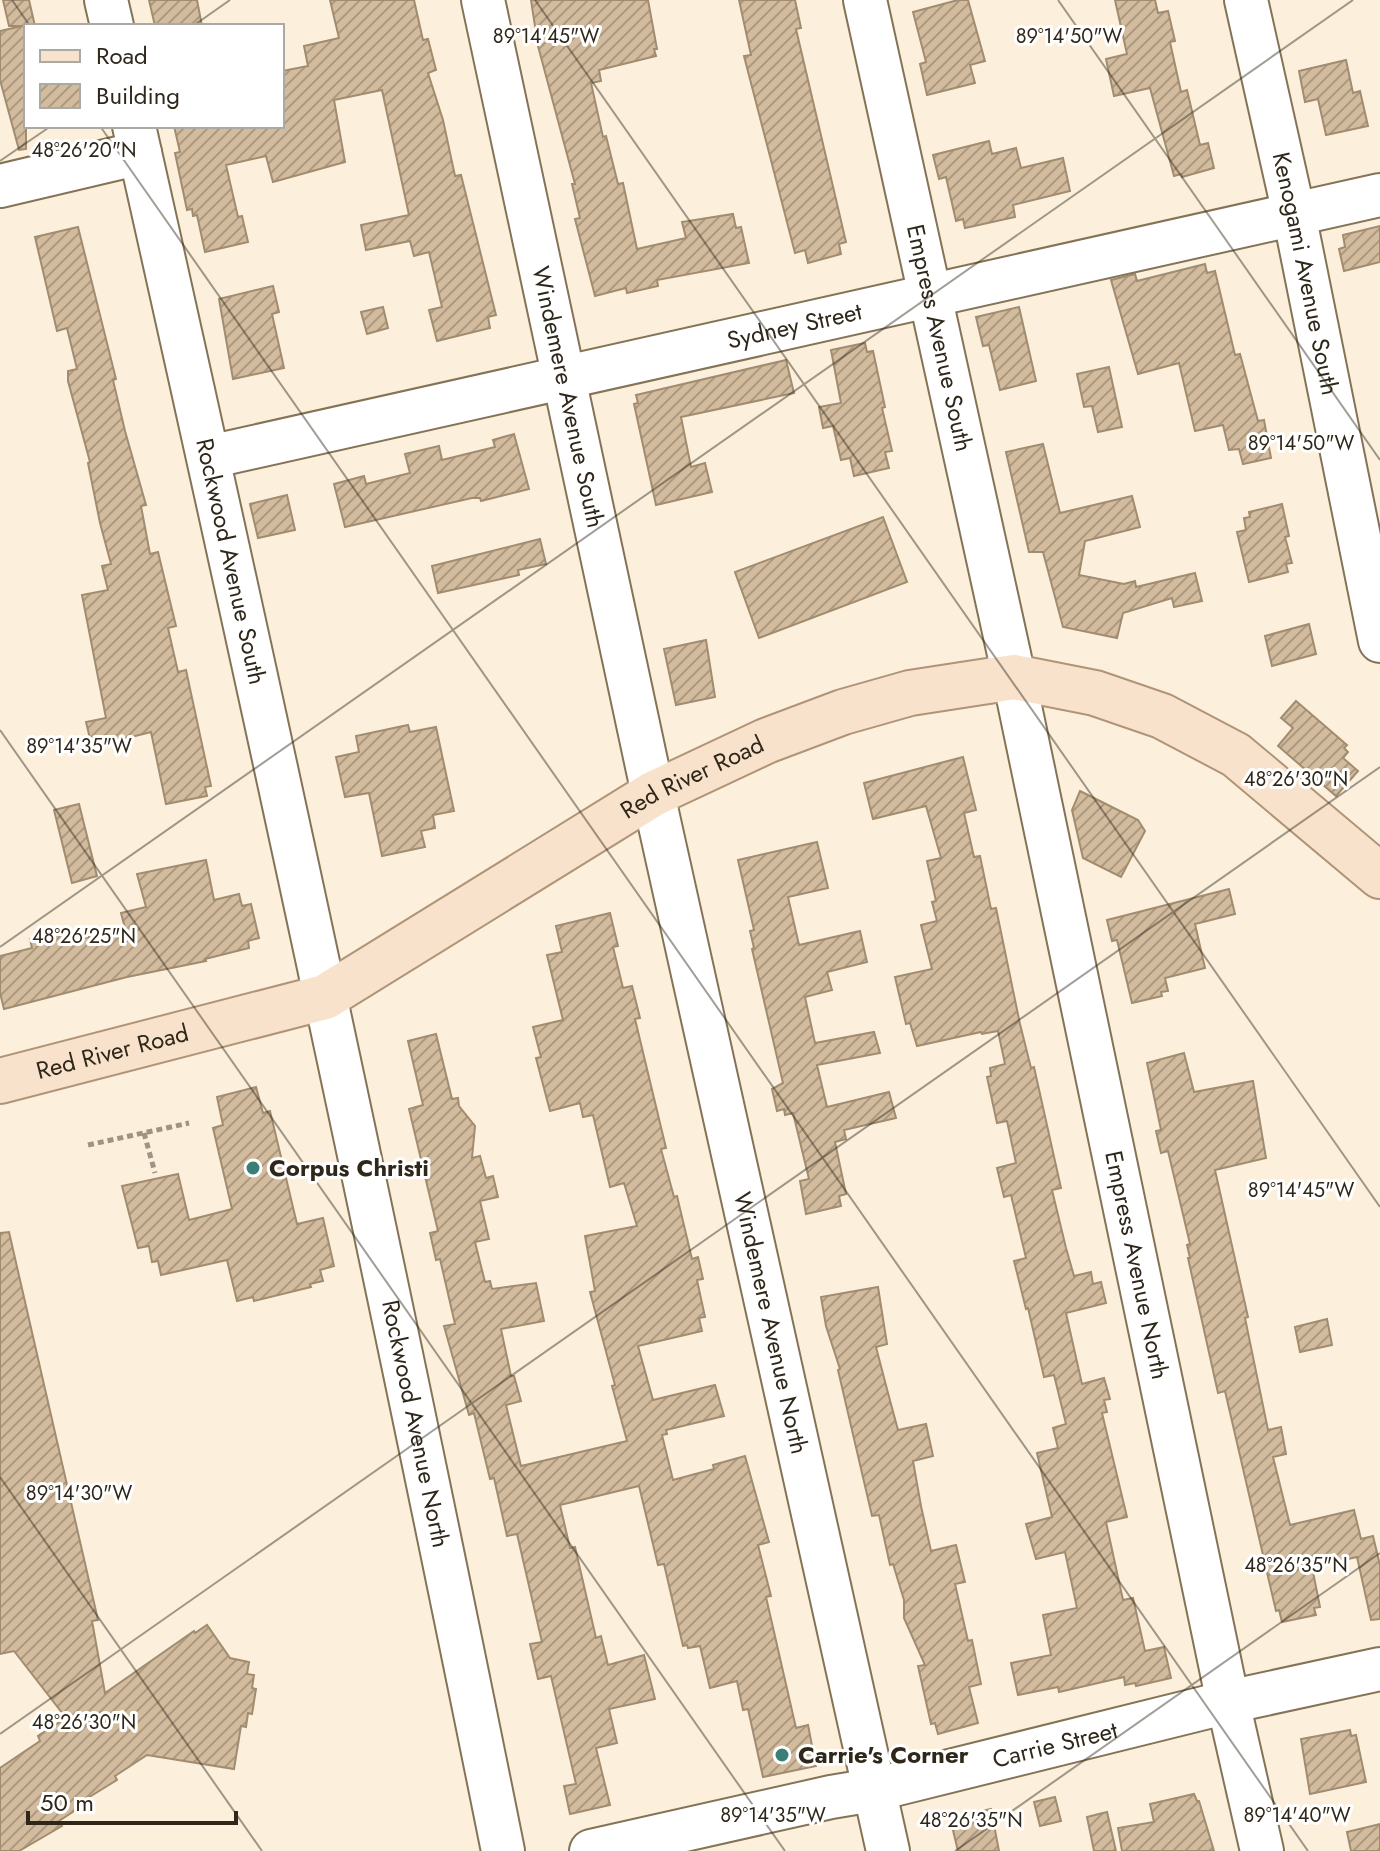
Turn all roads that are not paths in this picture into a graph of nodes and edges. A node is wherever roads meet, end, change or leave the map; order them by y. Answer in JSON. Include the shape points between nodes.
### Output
{"nodes":[{"id":1,"x":106,"y":0,"type":"edge"},
{"id":2,"x":483,"y":0,"type":"edge"},
{"id":3,"x":865,"y":0,"type":"edge"},
{"id":4,"x":1246,"y":0,"type":"edge"},
{"id":5,"x":112,"y":24,"type":"edge"},
{"id":6,"x":137,"y":140,"type":"edge"},
{"id":7,"x":0,"y":186,"type":"edge"},
{"id":8,"x":1380,"y":195,"type":"edge"},
{"id":9,"x":1294,"y":214,"type":"junction"},
{"id":10,"x":931,"y":296,"type":"junction"},
{"id":11,"x":565,"y":378,"type":"junction"},
{"id":12,"x":209,"y":457,"type":"junction"},
{"id":13,"x":1380,"y":641,"type":"edge"},
{"id":14,"x":1014,"y":677,"type":"junction"},
{"id":15,"x":653,"y":794,"type":"junction"},
{"id":16,"x":1380,"y":876,"type":"edge"},
{"id":17,"x":325,"y":997,"type":"junction"},
{"id":18,"x":0,"y":1081,"type":"edge"},
{"id":19,"x":1380,"y":1669,"type":"edge"},
{"id":20,"x":1228,"y":1702,"type":"junction"},
{"id":21,"x":873,"y":1790,"type":"junction"},
{"id":22,"x":683,"y":1841,"type":"edge"},
{"id":23,"x":503,"y":1851,"type":"edge"},
{"id":24,"x":591,"y":1851,"type":"edge"},
{"id":25,"x":888,"y":1851,"type":"edge"},
{"id":26,"x":1262,"y":1851,"type":"edge"}],
"edges":[{"from":1,"to":5,"type":"street"},
{"from":2,"to":11,"type":"street","name":"Windemere Avenue South"},
{"from":3,"to":10,"type":"street","name":"Empress Avenue South"},
{"from":4,"to":9,"type":"street","name":"Kenogami Avenue South"},
{"from":6,"to":7,"type":"street"},
{"from":6,"to":12,"type":"street","name":"Rockwood Avenue South"},
{"from":8,"to":9,"type":"street","name":"Sydney Street"},
{"from":9,"to":10,"type":"street","name":"Sydney Street"},
{"from":9,"to":13,"type":"street","name":"Kenogami Avenue South"},
{"from":10,"to":11,"type":"street","name":"Sydney Street"},
{"from":10,"to":14,"type":"street","name":"Empress Avenue South"},
{"from":11,"to":12,"type":"street","name":"Sydney Street"},
{"from":11,"to":15,"type":"street","name":"Windemere Avenue South"},
{"from":12,"to":17,"type":"street","name":"Rockwood Avenue South"},
{"from":14,"to":15,"type":"main road","name":"Red River Road","via":[[910,693],[843,712]]},
{"from":14,"to":16,"type":"main road","name":"Red River Road","via":[[1095,693],[1162,716],[1236,755]]},
{"from":14,"to":20,"type":"street","name":"Empress Avenue North"},
{"from":15,"to":17,"type":"main road","name":"Red River Road"},
{"from":15,"to":21,"type":"street","name":"Windemere Avenue North"},
{"from":17,"to":18,"type":"main road","name":"Red River Road"},
{"from":17,"to":23,"type":"street","name":"Rockwood Avenue North"},
{"from":19,"to":20,"type":"street","name":"Carrie Street"},
{"from":20,"to":21,"type":"street","name":"Carrie Street"},
{"from":20,"to":26,"type":"street","name":"Empress Avenue North"},
{"from":21,"to":22,"type":"street","name":"Carrie Street","via":[[831,1797]]},
{"from":21,"to":25,"type":"street","name":"Windemere Avenue North"},
{"from":22,"to":24,"type":"street","name":"Carrie Street"}]}
